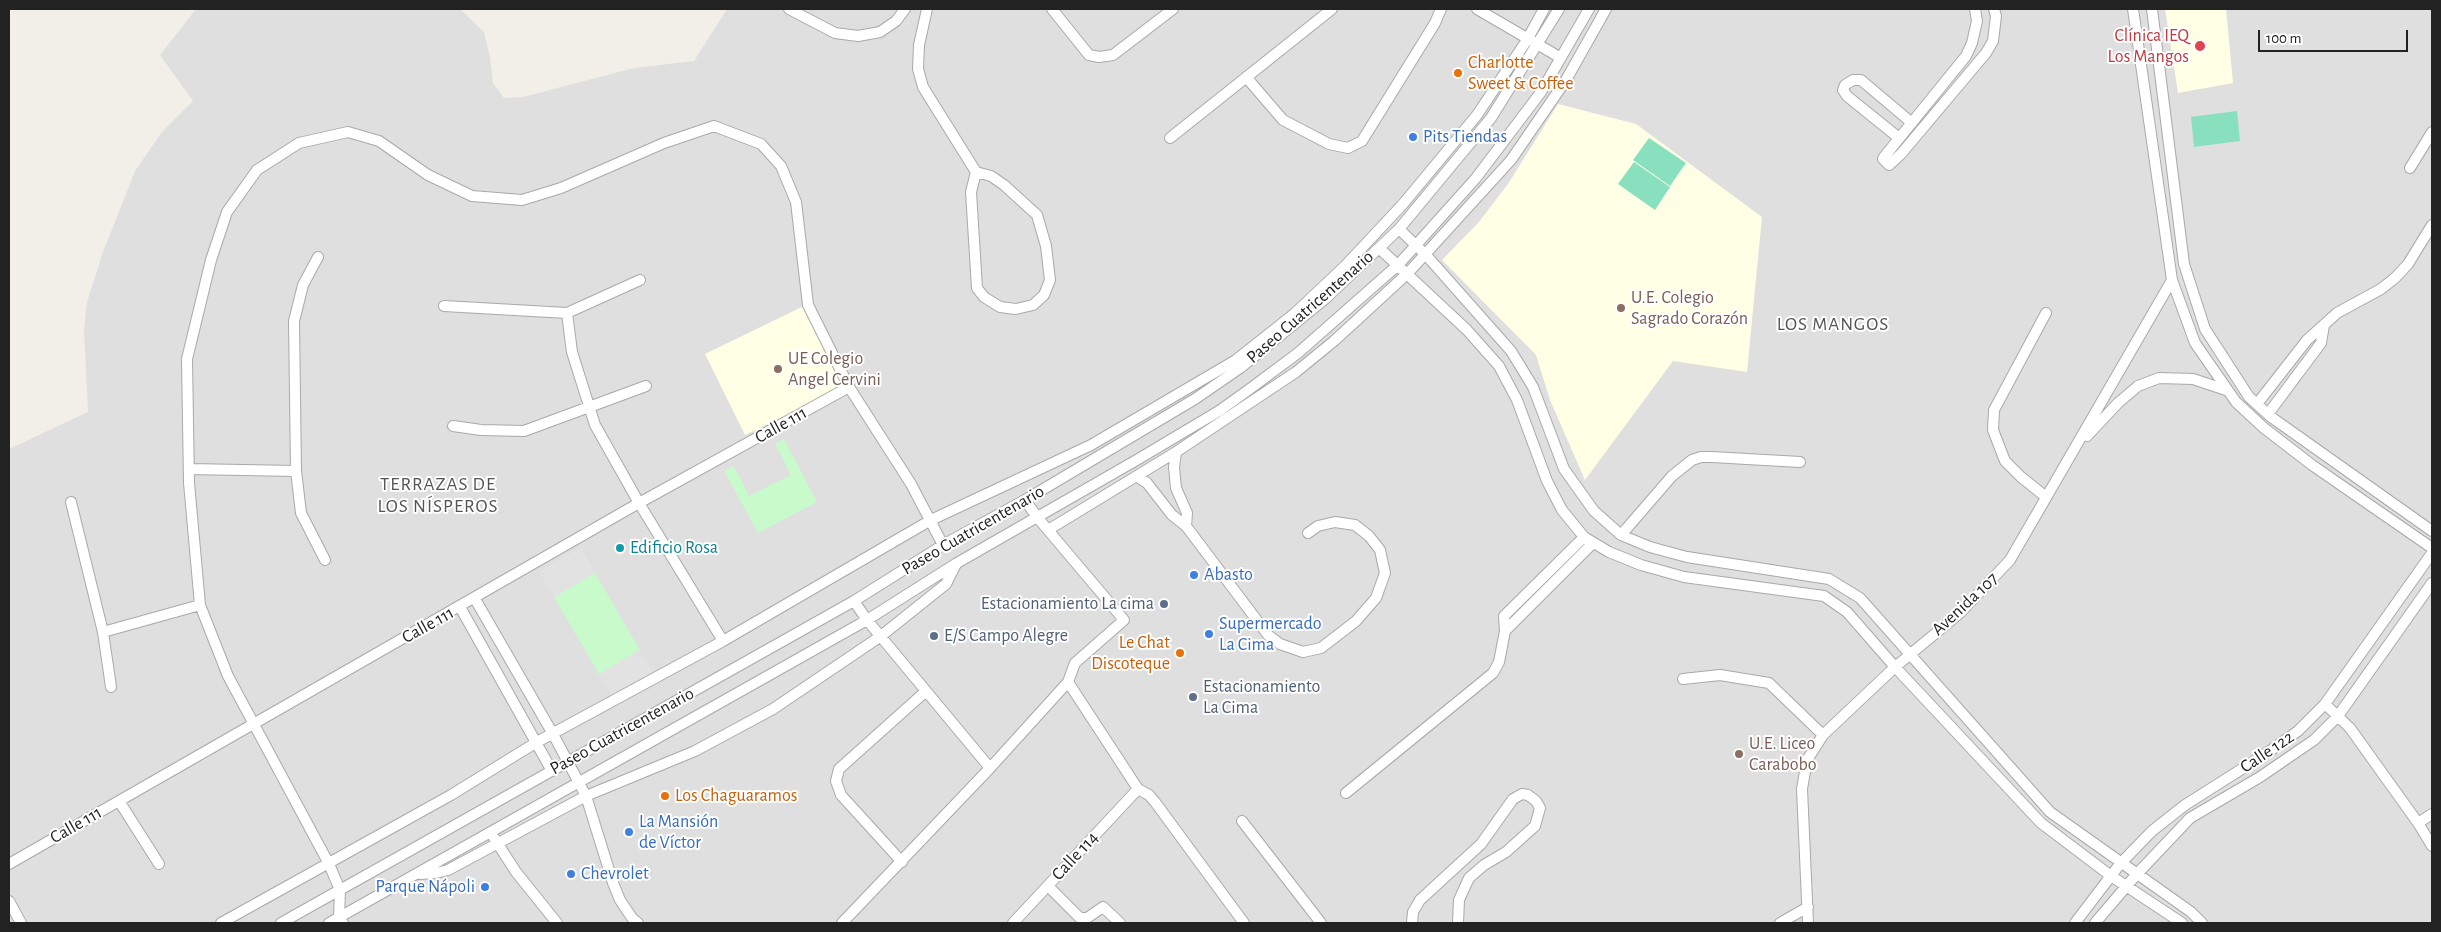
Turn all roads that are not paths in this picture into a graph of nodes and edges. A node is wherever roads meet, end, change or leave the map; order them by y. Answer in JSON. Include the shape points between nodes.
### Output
{"nodes":[{"id":1,"x":788,"y":9,"type":"edge"},
{"id":2,"x":905,"y":9,"type":"edge"},
{"id":3,"x":927,"y":9,"type":"edge"},
{"id":4,"x":1052,"y":9,"type":"edge"},
{"id":5,"x":1173,"y":9,"type":"edge"},
{"id":6,"x":1332,"y":9,"type":"edge"},
{"id":7,"x":1441,"y":9,"type":"edge"},
{"id":8,"x":1477,"y":9,"type":"edge"},
{"id":9,"x":1544,"y":9,"type":"edge"},
{"id":10,"x":1559,"y":9,"type":"edge"},
{"id":11,"x":1589,"y":9,"type":"edge"},
{"id":12,"x":1606,"y":9,"type":"edge"},
{"id":13,"x":1976,"y":9,"type":"edge"},
{"id":14,"x":1994,"y":9,"type":"edge"},
{"id":15,"x":2133,"y":9,"type":"edge"},
{"id":16,"x":2152,"y":9,"type":"edge"},
{"id":17,"x":1527,"y":40,"type":"junction"},
{"id":18,"x":1538,"y":45,"type":"junction"},
{"id":19,"x":1560,"y":58,"type":"junction"},
{"id":20,"x":1246,"y":77,"type":"junction"},
{"id":21,"x":1912,"y":123,"type":"junction"},
{"id":22,"x":2432,"y":132,"type":"edge"},
{"id":23,"x":1170,"y":138,"type":"dead end"},
{"id":24,"x":1899,"y":138,"type":"junction"},
{"id":25,"x":2410,"y":168,"type":"dead end"},
{"id":26,"x":976,"y":172,"type":"junction"},
{"id":27,"x":1410,"y":196,"type":"junction"},
{"id":28,"x":1427,"y":196,"type":"junction"},
{"id":29,"x":2432,"y":225,"type":"edge"},
{"id":30,"x":1399,"y":229,"type":"junction"},
{"id":31,"x":1416,"y":245,"type":"junction"},
{"id":32,"x":1379,"y":248,"type":"junction"},
{"id":33,"x":1426,"y":255,"type":"junction"},
{"id":34,"x":318,"y":257,"type":"dead end"},
{"id":35,"x":1398,"y":264,"type":"junction"},
{"id":36,"x":1345,"y":266,"type":"junction"},
{"id":37,"x":1354,"y":273,"type":"junction"},
{"id":38,"x":1408,"y":273,"type":"junction"},
{"id":39,"x":640,"y":280,"type":"dead end"},
{"id":40,"x":2172,"y":280,"type":"junction"},
{"id":41,"x":444,"y":306,"type":"dead end"},
{"id":42,"x":567,"y":313,"type":"junction"},
{"id":43,"x":2046,"y":313,"type":"dead end"},
{"id":44,"x":2324,"y":325,"type":"junction"},
{"id":45,"x":1254,"y":357,"type":"junction"},
{"id":46,"x":1236,"y":360,"type":"junction"},
{"id":47,"x":1284,"y":381,"type":"junction"},
{"id":48,"x":646,"y":386,"type":"dead end"},
{"id":49,"x":849,"y":387,"type":"junction"},
{"id":50,"x":2226,"y":390,"type":"junction"},
{"id":51,"x":1247,"y":391,"type":"junction"},
{"id":52,"x":2257,"y":404,"type":"junction"},
{"id":53,"x":589,"y":406,"type":"junction"},
{"id":54,"x":2268,"y":414,"type":"junction"},
{"id":55,"x":453,"y":426,"type":"dead end"},
{"id":56,"x":2075,"y":450,"type":"junction"},
{"id":57,"x":1176,"y":452,"type":"junction"},
{"id":58,"x":1800,"y":462,"type":"dead end"},
{"id":59,"x":189,"y":469,"type":"junction"},
{"id":60,"x":296,"y":471,"type":"junction"},
{"id":61,"x":1138,"y":477,"type":"junction"},
{"id":62,"x":2046,"y":497,"type":"junction"},
{"id":63,"x":1025,"y":500,"type":"junction"},
{"id":64,"x":71,"y":502,"type":"dead end"},
{"id":65,"x":639,"y":503,"type":"junction"},
{"id":66,"x":1037,"y":517,"type":"junction"},
{"id":67,"x":931,"y":520,"type":"junction"},
{"id":68,"x":1186,"y":526,"type":"junction"},
{"id":69,"x":1048,"y":530,"type":"junction"},
{"id":70,"x":2432,"y":531,"type":"edge"},
{"id":71,"x":1308,"y":533,"type":"dead end"},
{"id":72,"x":1621,"y":535,"type":"junction"},
{"id":73,"x":1584,"y":536,"type":"junction"},
{"id":74,"x":1593,"y":542,"type":"junction"},
{"id":75,"x":943,"y":545,"type":"junction"},
{"id":76,"x":2432,"y":548,"type":"edge"},
{"id":77,"x":2432,"y":553,"type":"edge"},
{"id":78,"x":325,"y":560,"type":"dead end"},
{"id":79,"x":957,"y":563,"type":"junction"},
{"id":80,"x":2432,"y":583,"type":"edge"},
{"id":81,"x":475,"y":599,"type":"junction"},
{"id":82,"x":854,"y":601,"type":"junction"},
{"id":83,"x":200,"y":605,"type":"junction"},
{"id":84,"x":460,"y":607,"type":"junction"},
{"id":85,"x":867,"y":620,"type":"junction"},
{"id":86,"x":1505,"y":631,"type":"junction"},
{"id":87,"x":103,"y":632,"type":"junction"},
{"id":88,"x":881,"y":636,"type":"junction"},
{"id":89,"x":723,"y":640,"type":"junction"},
{"id":90,"x":1910,"y":655,"type":"junction"},
{"id":91,"x":1895,"y":667,"type":"junction"},
{"id":92,"x":1682,"y":679,"type":"dead end"},
{"id":93,"x":1068,"y":682,"type":"junction"},
{"id":94,"x":111,"y":687,"type":"dead end"},
{"id":95,"x":925,"y":692,"type":"junction"},
{"id":96,"x":2325,"y":704,"type":"junction"},
{"id":97,"x":2338,"y":716,"type":"junction"},
{"id":98,"x":253,"y":723,"type":"junction"},
{"id":99,"x":553,"y":734,"type":"junction"},
{"id":100,"x":1823,"y":735,"type":"junction"},
{"id":101,"x":537,"y":742,"type":"junction"},
{"id":102,"x":567,"y":762,"type":"junction"},
{"id":103,"x":990,"y":768,"type":"junction"},
{"id":104,"x":552,"y":771,"type":"junction"},
{"id":105,"x":579,"y":784,"type":"junction"},
{"id":106,"x":1138,"y":789,"type":"junction"},
{"id":107,"x":1346,"y":793,"type":"dead end"},
{"id":108,"x":586,"y":796,"type":"junction"},
{"id":109,"x":119,"y":801,"type":"junction"},
{"id":110,"x":2432,"y":814,"type":"edge"},
{"id":111,"x":1242,"y":821,"type":"dead end"},
{"id":112,"x":2418,"y":823,"type":"junction"},
{"id":113,"x":491,"y":833,"type":"junction"},
{"id":114,"x":497,"y":842,"type":"junction"},
{"id":115,"x":2432,"y":846,"type":"edge"},
{"id":116,"x":902,"y":862,"type":"junction"},
{"id":117,"x":9,"y":864,"type":"edge"},
{"id":118,"x":159,"y":864,"type":"dead end"},
{"id":119,"x":329,"y":864,"type":"junction"},
{"id":120,"x":2120,"y":864,"type":"junction"},
{"id":121,"x":417,"y":874,"type":"junction"},
{"id":122,"x":2136,"y":874,"type":"junction"},
{"id":123,"x":2111,"y":876,"type":"junction"},
{"id":124,"x":1048,"y":886,"type":"junction"},
{"id":125,"x":2126,"y":886,"type":"junction"},
{"id":126,"x":340,"y":890,"type":"junction"},
{"id":127,"x":9,"y":901,"type":"edge"},
{"id":128,"x":1808,"y":907,"type":"junction"},
{"id":129,"x":341,"y":920,"type":"edge"},
{"id":130,"x":21,"y":923,"type":"edge"},
{"id":131,"x":221,"y":923,"type":"edge"},
{"id":132,"x":280,"y":923,"type":"edge"},
{"id":133,"x":329,"y":923,"type":"edge"},
{"id":134,"x":557,"y":923,"type":"edge"},
{"id":135,"x":638,"y":923,"type":"edge"},
{"id":136,"x":842,"y":923,"type":"edge"},
{"id":137,"x":1013,"y":923,"type":"edge"},
{"id":138,"x":1120,"y":923,"type":"edge"},
{"id":139,"x":1244,"y":923,"type":"edge"},
{"id":140,"x":1322,"y":923,"type":"edge"},
{"id":141,"x":1412,"y":923,"type":"edge"},
{"id":142,"x":1458,"y":923,"type":"edge"},
{"id":143,"x":1780,"y":923,"type":"edge"},
{"id":144,"x":1808,"y":923,"type":"edge"},
{"id":145,"x":2075,"y":923,"type":"edge"},
{"id":146,"x":2095,"y":923,"type":"edge"},
{"id":147,"x":2182,"y":923,"type":"edge"},
{"id":148,"x":2202,"y":923,"type":"edge"}],
"edges":[{"from":1,"to":2,"type":"street","via":[[835,33],[858,36],[880,32],[896,21]]},
{"from":3,"to":26,"type":"street","via":[[919,44],[918,69],[923,87]]},
{"from":4,"to":5,"type":"street","via":[[1089,56],[1099,57],[1112,55]]},
{"from":6,"to":20,"type":"street"},
{"from":7,"to":20,"type":"street","via":[[1362,141],[1348,148],[1329,144],[1283,120]]},
{"from":8,"to":17,"type":"street"},
{"from":9,"to":17,"type":"street","name":"Paseo Cuatricentenario"},
{"from":10,"to":18,"type":"street","name":"Paseo Cuatricentenario"},
{"from":11,"to":19,"type":"street","name":"Paseo Cuatricentenario"},
{"from":12,"to":33,"type":"street","via":[[1566,80],[1511,160]]},
{"from":13,"to":21,"type":"street","via":[[1977,21],[1966,56]]},
{"from":14,"to":24,"type":"street","via":[[1993,40],[1986,53],[1902,154],[1889,165],[1883,160],[1884,156]]},
{"from":15,"to":40,"type":"street"},
{"from":16,"to":52,"type":"street","via":[[2184,264],[2206,329]]},
{"from":17,"to":18,"type":"street"},
{"from":17,"to":27,"type":"street","name":"Paseo Cuatricentenario","via":[[1477,115]]},
{"from":18,"to":19,"type":"street"},
{"from":18,"to":28,"type":"street","name":"Paseo Cuatricentenario","via":[[1491,118]]},
{"from":19,"to":31,"type":"street","name":"Paseo Cuatricentenario","via":[[1540,92],[1476,178]]},
{"from":20,"to":23,"type":"street"},
{"from":21,"to":24,"type":"street"},
{"from":21,"to":24,"type":"street","via":[[1860,80],[1845,85],[1843,90],[1847,96]]},
{"from":22,"to":25,"type":"street"},
{"from":26,"to":26,"type":"street","via":[[971,192],[977,288],[1000,307],[1016,309],[1033,305],[1044,295],[1050,280],[1046,246],[1037,214],[991,176]]},
{"from":27,"to":28,"type":"street"},
{"from":27,"to":36,"type":"street","name":"Paseo Cuatricentenario"},
{"from":28,"to":30,"type":"street","name":"Paseo Cuatricentenario"},
{"from":29,"to":44,"type":"street","via":[[2408,264],[2395,278]]},
{"from":30,"to":31,"type":"street"},
{"from":30,"to":32,"type":"street","name":"Paseo Cuatricentenario"},
{"from":31,"to":33,"type":"street"},
{"from":31,"to":35,"type":"street","name":"Paseo Cuatricentenario"},
{"from":32,"to":35,"type":"street"},
{"from":32,"to":37,"type":"street","name":"Paseo Cuatricentenario"},
{"from":33,"to":38,"type":"street"},
{"from":33,"to":72,"type":"street","via":[[1511,351],[1533,387],[1564,469],[1594,511]]},
{"from":34,"to":60,"type":"street","via":[[303,285],[294,320]]},
{"from":35,"to":38,"type":"street"},
{"from":35,"to":51,"type":"street","name":"Paseo Cuatricentenario","via":[[1298,353]]},
{"from":36,"to":37,"type":"street"},
{"from":36,"to":46,"type":"street","name":"Paseo Cuatricentenario","via":[[1294,314]]},
{"from":37,"to":45,"type":"street","name":"Paseo Cuatricentenario"},
{"from":38,"to":47,"type":"street","via":[[1334,341]]},
{"from":38,"to":73,"type":"street","via":[[1468,330],[1499,366],[1517,400],[1547,481],[1562,510]]},
{"from":39,"to":42,"type":"street"},
{"from":40,"to":50,"type":"street","via":[[2195,343]]},
{"from":40,"to":56,"type":"street","name":"Avenida 107"},
{"from":41,"to":42,"type":"street"},
{"from":42,"to":53,"type":"street","via":[[572,352]]},
{"from":43,"to":62,"type":"street","via":[[1994,410],[1993,430],[2005,461]]},
{"from":44,"to":52,"type":"street","via":[[2307,340]]},
{"from":44,"to":54,"type":"street","via":[[2321,343]]},
{"from":45,"to":46,"type":"street"},
{"from":45,"to":63,"type":"street","name":"Paseo Cuatricentenario","via":[[1195,399]]},
{"from":46,"to":67,"type":"street","name":"Paseo Cuatricentenario","via":[[1091,445]]},
{"from":47,"to":51,"type":"street"},
{"from":47,"to":57,"type":"street"},
{"from":48,"to":53,"type":"street"},
{"from":49,"to":59,"type":"street","via":[[808,305],[796,202],[781,166],[761,144],[714,126],[664,143],[561,188],[522,200],[472,196],[428,175],[379,141],[348,132],[299,143],[257,170],[227,212],[211,260],[187,359]]},
{"from":49,"to":65,"type":"street","name":"Calle 111"},
{"from":49,"to":67,"type":"street"},
{"from":50,"to":56,"type":"street","via":[[2193,379],[2160,378],[2138,386]]},
{"from":50,"to":76,"type":"street","via":[[2264,428],[2312,465]]},
{"from":51,"to":66,"type":"street","name":"Paseo Cuatricentenario","via":[[1219,411]]},
{"from":52,"to":54,"type":"street"},
{"from":53,"to":55,"type":"street","via":[[524,431]]},
{"from":53,"to":65,"type":"street","via":[[595,425]]},
{"from":54,"to":70,"type":"street"},
{"from":56,"to":62,"type":"street","name":"Avenida 107"},
{"from":57,"to":61,"type":"street"},
{"from":57,"to":68,"type":"street","via":[[1176,488],[1187,513]]},
{"from":58,"to":72,"type":"street","via":[[1712,457],[1692,460],[1672,476]]},
{"from":59,"to":60,"type":"street"},
{"from":59,"to":83,"type":"street"},
{"from":60,"to":78,"type":"street","via":[[301,513]]},
{"from":61,"to":68,"type":"street"},
{"from":61,"to":69,"type":"street"},
{"from":62,"to":90,"type":"street","name":"Avenida 107","via":[[2010,560],[1960,613]]},
{"from":63,"to":66,"type":"street"},
{"from":63,"to":75,"type":"street","name":"Paseo Cuatricentenario"},
{"from":64,"to":87,"type":"street"},
{"from":65,"to":81,"type":"street","name":"Calle 111"},
{"from":65,"to":89,"type":"street"},
{"from":66,"to":69,"type":"street"},
{"from":66,"to":79,"type":"street","name":"Paseo Cuatricentenario"},
{"from":67,"to":75,"type":"street"},
{"from":67,"to":89,"type":"street","name":"Paseo Cuatricentenario"},
{"from":68,"to":71,"type":"street","via":[[1268,635],[1280,644],[1303,652],[1321,648],[1356,621],[1376,598],[1385,573],[1380,550],[1355,525],[1335,522],[1318,526]]},
{"from":69,"to":93,"type":"street","via":[[1124,620],[1075,663]]},
{"from":72,"to":90,"type":"street","via":[[1687,557],[1830,579],[1860,598]]},
{"from":73,"to":74,"type":"street"},
{"from":73,"to":86,"type":"street","via":[[1509,609],[1504,616]]},
{"from":74,"to":86,"type":"street"},
{"from":74,"to":91,"type":"street","via":[[1641,565],[1684,577],[1824,596],[1847,612]]},
{"from":75,"to":82,"type":"street","name":"Paseo Cuatricentenario"},
{"from":77,"to":96,"type":"street","name":"Calle 122"},
{"from":79,"to":85,"type":"street","name":"Paseo Cuatricentenario"},
{"from":79,"to":88,"type":"street","name":"Paseo Cuatricentenario","via":[[946,584]]},
{"from":80,"to":97,"type":"street","name":"Calle 122"},
{"from":81,"to":84,"type":"street","name":"Calle 111"},
{"from":81,"to":99,"type":"street"},
{"from":82,"to":85,"type":"street"},
{"from":82,"to":102,"type":"street","name":"Paseo Cuatricentenario"},
{"from":83,"to":87,"type":"street"},
{"from":83,"to":98,"type":"street","via":[[228,676]]},
{"from":84,"to":98,"type":"street","name":"Calle 111"},
{"from":84,"to":101,"type":"street"},
{"from":85,"to":88,"type":"street"},
{"from":85,"to":105,"type":"street","name":"Paseo Cuatricentenario"},
{"from":86,"to":107,"type":"street","via":[[1499,662],[1493,673]]},
{"from":87,"to":94,"type":"street"},
{"from":88,"to":95,"type":"street"},
{"from":88,"to":108,"type":"street","name":"Paseo Cuatricentenario","via":[[748,724],[695,751]]},
{"from":89,"to":99,"type":"street","name":"Paseo Cuatricentenario"},
{"from":90,"to":91,"type":"street","name":"Avenida 107"},
{"from":90,"to":120,"type":"street","via":[[2050,812]]},
{"from":91,"to":100,"type":"street","name":"Avenida 107"},
{"from":91,"to":123,"type":"street","via":[[2041,823]]},
{"from":92,"to":100,"type":"street","via":[[1720,675],[1769,683]]},
{"from":93,"to":103,"type":"street"},
{"from":93,"to":106,"type":"street"},
{"from":95,"to":103,"type":"street"},
{"from":95,"to":116,"type":"street","via":[[839,769],[836,781],[841,795]]},
{"from":96,"to":97,"type":"street"},
{"from":96,"to":120,"type":"street","name":"Calle 122","via":[[2298,731],[2178,810]]},
{"from":97,"to":112,"type":"street"},
{"from":97,"to":122,"type":"street","name":"Calle 122","via":[[2306,745],[2260,777],[2190,818]]},
{"from":98,"to":109,"type":"street","name":"Calle 111"},
{"from":98,"to":119,"type":"street"},
{"from":99,"to":101,"type":"street","name":"Paseo Cuatricentenario"},
{"from":99,"to":102,"type":"street"},
{"from":100,"to":128,"type":"street","name":"Avenida 107","via":[[1807,760],[1802,789]]},
{"from":101,"to":104,"type":"street"},
{"from":101,"to":119,"type":"street","name":"Paseo Cuatricentenario"},
{"from":102,"to":104,"type":"street","name":"Paseo Cuatricentenario"},
{"from":102,"to":105,"type":"street"},
{"from":103,"to":116,"type":"street"},
{"from":104,"to":126,"type":"street","name":"Paseo Cuatricentenario"},
{"from":105,"to":108,"type":"street"},
{"from":105,"to":113,"type":"street","name":"Paseo Cuatricentenario"},
{"from":106,"to":124,"type":"street","name":"Calle 114"},
{"from":106,"to":139,"type":"street","via":[[1155,802]]},
{"from":108,"to":114,"type":"street","name":"Paseo Cuatricentenario"},
{"from":108,"to":135,"type":"street","via":[[613,884],[620,900]]},
{"from":109,"to":117,"type":"street","name":"Calle 111"},
{"from":109,"to":118,"type":"street"},
{"from":110,"to":112,"type":"street"},
{"from":111,"to":140,"type":"street"},
{"from":112,"to":115,"type":"street"},
{"from":113,"to":114,"type":"street"},
{"from":113,"to":121,"type":"street","name":"Paseo Cuatricentenario"},
{"from":114,"to":121,"type":"street","name":"Paseo Cuatricentenario","via":[[448,870]]},
{"from":114,"to":134,"type":"street","via":[[516,872]]},
{"from":116,"to":136,"type":"street"},
{"from":119,"to":126,"type":"street"},
{"from":119,"to":131,"type":"street","name":"Paseo Cuatricentenario"},
{"from":120,"to":122,"type":"street"},
{"from":120,"to":123,"type":"street","name":"Calle 122"},
{"from":121,"to":129,"type":"street","name":"Paseo Cuatricentenario"},
{"from":122,"to":125,"type":"street","name":"Calle 122"},
{"from":122,"to":148,"type":"street"},
{"from":123,"to":125,"type":"street"},
{"from":123,"to":145,"type":"street","name":"Calle 122"},
{"from":124,"to":137,"type":"street","name":"Calle 114"},
{"from":124,"to":138,"type":"street","via":[[1080,918],[1087,918],[1103,907]]},
{"from":125,"to":146,"type":"street","name":"Calle 122"},
{"from":125,"to":147,"type":"street"},
{"from":126,"to":129,"type":"street"},
{"from":126,"to":132,"type":"street","name":"Paseo Cuatricentenario"},
{"from":127,"to":130,"type":"street"},
{"from":128,"to":143,"type":"street"},
{"from":128,"to":144,"type":"street","name":"Avenida 107"},
{"from":129,"to":133,"type":"street","name":"Paseo Cuatricentenario"},
{"from":141,"to":142,"type":"street","via":[[1413,912],[1420,900],[1481,844],[1513,799],[1522,794],[1528,795],[1540,808],[1535,826],[1469,878],[1459,900]]}]}
